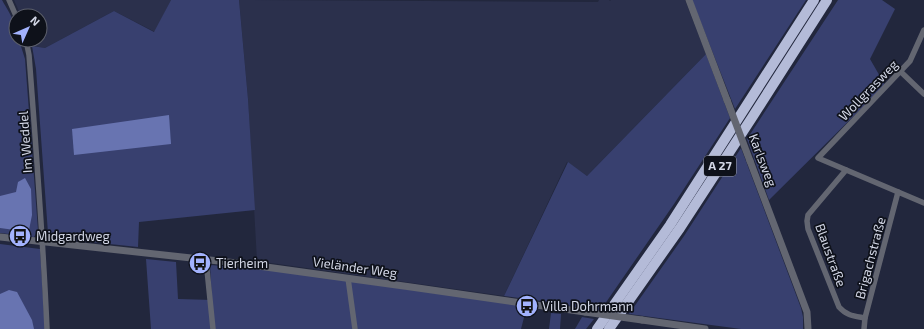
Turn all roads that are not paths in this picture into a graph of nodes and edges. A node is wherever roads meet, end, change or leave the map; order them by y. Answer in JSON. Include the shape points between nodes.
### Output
{"nodes":[{"id":1,"x":689,"y":0,"type":"edge"},
{"id":2,"x":814,"y":0,"type":"edge"},
{"id":3,"x":827,"y":0,"type":"edge"},
{"id":4,"x":924,"y":30,"type":"edge"},
{"id":5,"x":28,"y":48,"type":"edge"},
{"id":6,"x":901,"y":72,"type":"junction"},
{"id":7,"x":924,"y":94,"type":"edge"},
{"id":8,"x":846,"y":170,"type":"junction"},
{"id":9,"x":898,"y":192,"type":"junction"},
{"id":10,"x":924,"y":203,"type":"edge"},
{"id":11,"x":0,"y":237,"type":"edge"},
{"id":12,"x":43,"y":242,"type":"junction"},
{"id":13,"x":206,"y":260,"type":"junction"},
{"id":14,"x":348,"y":278,"type":"junction"},
{"id":15,"x":865,"y":318,"type":"junction"},
{"id":16,"x":47,"y":329,"type":"edge"},
{"id":17,"x":213,"y":329,"type":"edge"},
{"id":18,"x":355,"y":329,"type":"edge"},
{"id":19,"x":597,"y":329,"type":"edge"},
{"id":20,"x":609,"y":329,"type":"edge"},
{"id":21,"x":705,"y":329,"type":"edge"},
{"id":22,"x":808,"y":329,"type":"edge"},
{"id":23,"x":864,"y":329,"type":"edge"}],
"edges":[{"from":1,"to":22,"type":"street","name":"Karlsweg","bridge":true,"via":[[807,312]]},
{"from":2,"to":19,"type":"highway","number":"A 27","via":[[670,225]]},
{"from":3,"to":20,"type":"highway","number":"A 27","via":[[680,228]]},
{"from":4,"to":6,"type":"street","name":"Wollgrasweg","via":[[910,61]]},
{"from":5,"to":12,"type":"street","name":"Im Weddel"},
{"from":6,"to":7,"type":"street"},
{"from":6,"to":8,"type":"street","name":"Wollgrasweg","via":[[818,158]]},
{"from":8,"to":9,"type":"street"},
{"from":8,"to":15,"type":"street","name":"Blaustraße","via":[[808,214],[808,229],[839,307],[848,315]]},
{"from":9,"to":10,"type":"street"},
{"from":9,"to":15,"type":"street","name":"Brigachstraße"},
{"from":11,"to":12,"type":"street","name":"Vieländer Weg"},
{"from":12,"to":13,"type":"street","name":"Vieländer Weg"},
{"from":12,"to":16,"type":"street"},
{"from":13,"to":14,"type":"street","name":"Vieländer Weg"},
{"from":13,"to":17,"type":"street"},
{"from":14,"to":18,"type":"street"},
{"from":14,"to":21,"type":"street","name":"Vieländer Weg","bridge":true},
{"from":15,"to":23,"type":"street","name":"Brigachstraße"}]}
